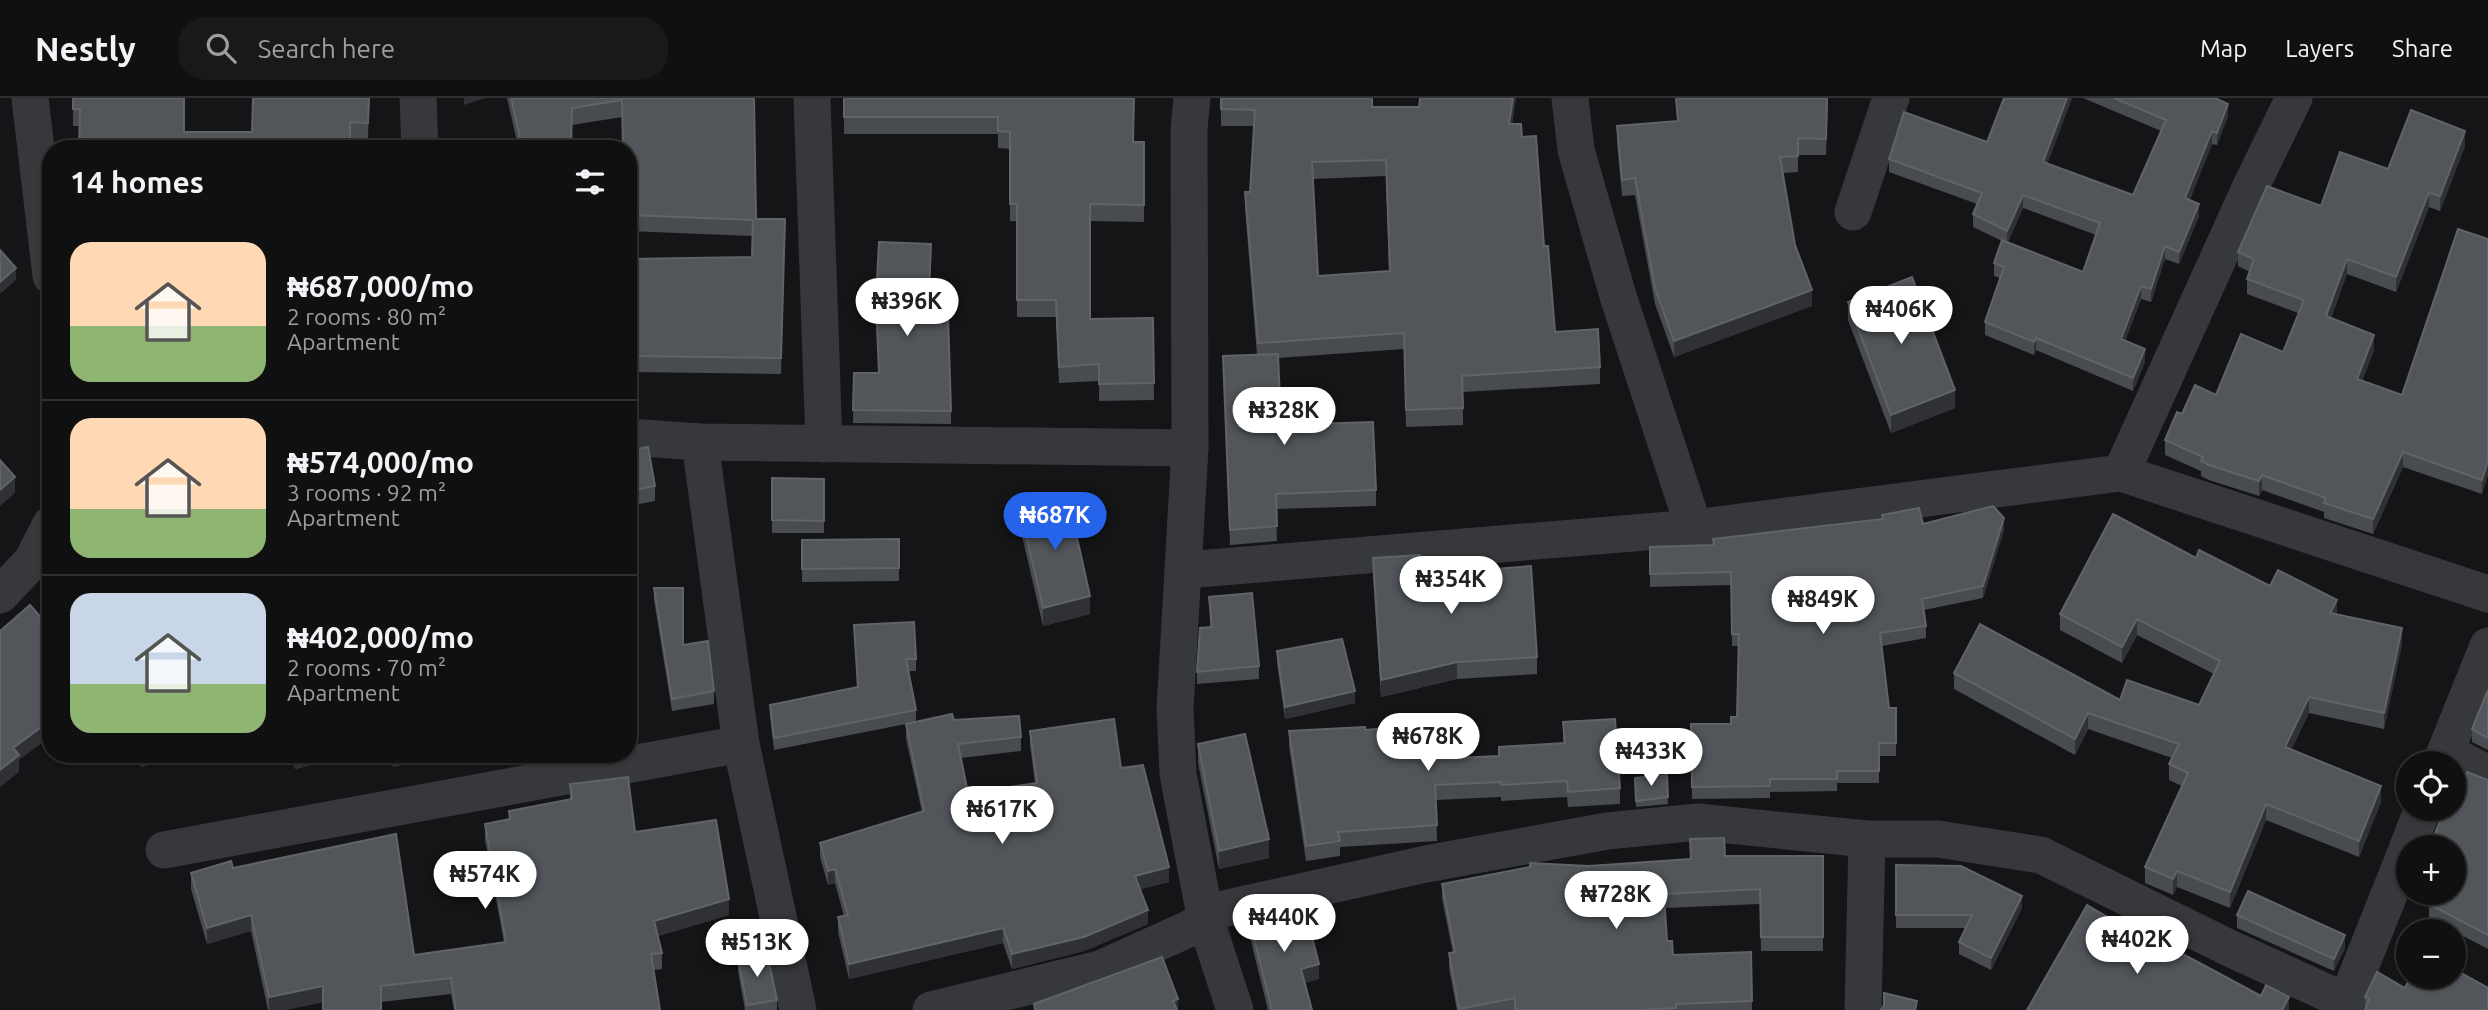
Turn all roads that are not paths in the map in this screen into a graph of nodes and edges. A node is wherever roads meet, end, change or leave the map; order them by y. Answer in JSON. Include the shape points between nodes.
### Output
{"nodes":[{"id":1,"x":30,"y":98,"type":"edge"},
{"id":2,"x":418,"y":98,"type":"edge"},
{"id":3,"x":812,"y":98,"type":"edge"},
{"id":4,"x":1192,"y":98,"type":"edge"},
{"id":5,"x":1570,"y":98,"type":"edge"},
{"id":6,"x":1891,"y":98,"type":"edge"},
{"id":7,"x":2294,"y":98,"type":"edge"},
{"id":8,"x":420,"y":140,"type":"edge"},
{"id":9,"x":42,"y":200,"type":"edge"},
{"id":10,"x":1853,"y":212,"type":"dead end"},
{"id":11,"x":637,"y":438,"type":"edge"},
{"id":12,"x":700,"y":442,"type":"junction"},
{"id":13,"x":824,"y":444,"type":"junction"},
{"id":14,"x":1190,"y":448,"type":"junction"},
{"id":15,"x":2121,"y":473,"type":"junction"},
{"id":16,"x":1694,"y":528,"type":"junction"},
{"id":17,"x":42,"y":542,"type":"edge"},
{"id":18,"x":1185,"y":570,"type":"junction"},
{"id":19,"x":2488,"y":593,"type":"edge"},
{"id":20,"x":0,"y":595,"type":"edge"},
{"id":21,"x":2488,"y":646,"type":"edge"},
{"id":22,"x":741,"y":744,"type":"junction"},
{"id":23,"x":2445,"y":751,"type":"edge"},
{"id":24,"x":2466,"y":766,"type":"edge"},
{"id":25,"x":2488,"y":774,"type":"edge"},
{"id":26,"x":1867,"y":839,"type":"junction"},
{"id":27,"x":164,"y":850,"type":"dead end"},
{"id":28,"x":2396,"y":877,"type":"edge"},
{"id":29,"x":1206,"y":917,"type":"junction"},
{"id":30,"x":2345,"y":1006,"type":"edge"},
{"id":31,"x":798,"y":1010,"type":"edge"},
{"id":32,"x":931,"y":1010,"type":"edge"},
{"id":33,"x":1235,"y":1010,"type":"edge"},
{"id":34,"x":1863,"y":1010,"type":"edge"}],
"edges":[{"from":1,"to":9,"type":"street"},
{"from":2,"to":8,"type":"street"},
{"from":3,"to":13,"type":"street"},
{"from":4,"to":14,"type":"street"},
{"from":5,"to":16,"type":"street","via":[[1576,150],[1591,204]]},
{"from":6,"to":10,"type":"street"},
{"from":7,"to":15,"type":"street"},
{"from":11,"to":12,"type":"street"},
{"from":12,"to":13,"type":"street"},
{"from":12,"to":22,"type":"street"},
{"from":13,"to":14,"type":"street"},
{"from":14,"to":18,"type":"street"},
{"from":15,"to":16,"type":"street"},
{"from":15,"to":19,"type":"street"},
{"from":16,"to":18,"type":"street"},
{"from":17,"to":20,"type":"street","via":[[32,561]]},
{"from":18,"to":29,"type":"street","via":[[1175,709],[1178,774]]},
{"from":21,"to":23,"type":"street"},
{"from":22,"to":27,"type":"street"},
{"from":22,"to":31,"type":"street"},
{"from":24,"to":25,"type":"street"},
{"from":26,"to":29,"type":"street","via":[[1698,822],[1607,831],[1426,864]]},
{"from":26,"to":30,"type":"street","via":[[1938,839],[2041,855]]},
{"from":26,"to":34,"type":"street"},
{"from":28,"to":30,"type":"street"},
{"from":29,"to":32,"type":"street","via":[[1100,969]]},
{"from":29,"to":33,"type":"street"}]}
